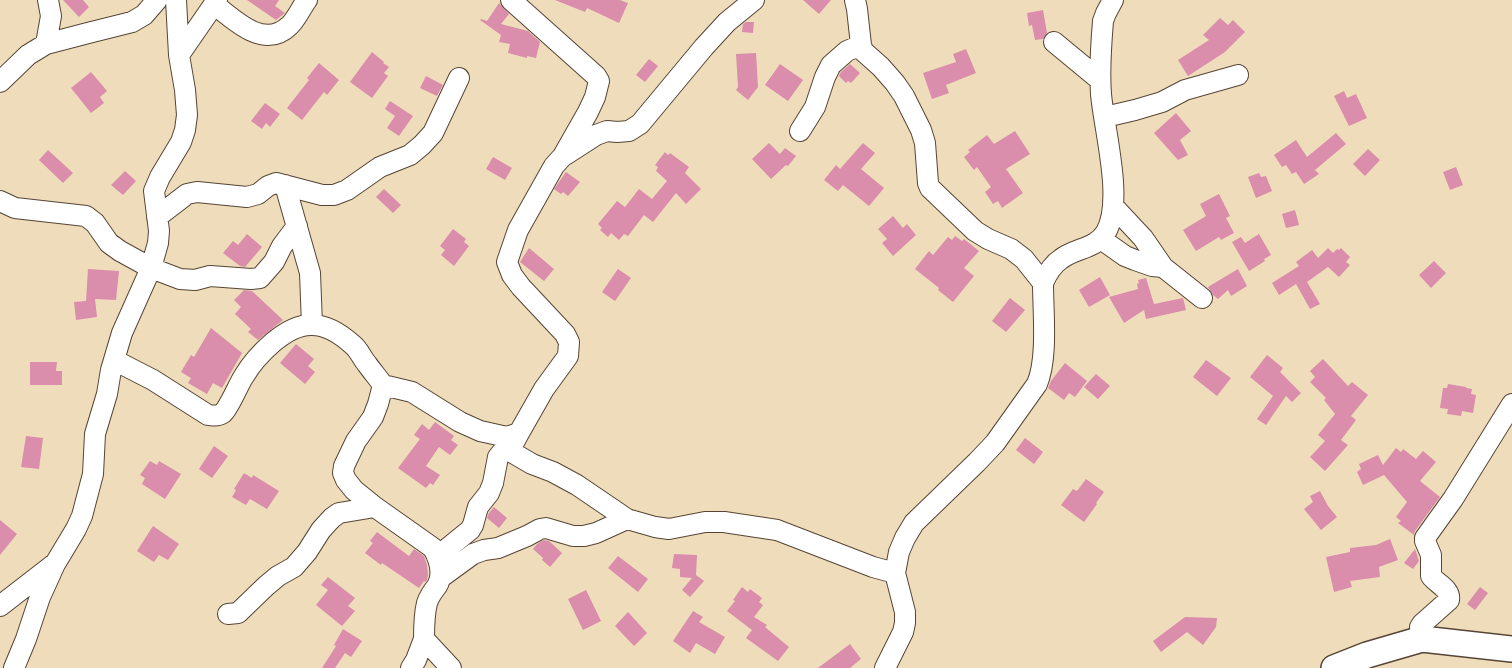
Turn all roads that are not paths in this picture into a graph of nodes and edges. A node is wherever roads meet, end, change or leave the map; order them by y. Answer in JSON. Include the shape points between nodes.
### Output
{"nodes":[{"id":1,"x":48,"y":0,"type":"edge"},
{"id":2,"x":157,"y":0,"type":"edge"},
{"id":3,"x":176,"y":0,"type":"edge"},
{"id":4,"x":307,"y":0,"type":"edge"},
{"id":5,"x":511,"y":0,"type":"edge"},
{"id":6,"x":754,"y":0,"type":"edge"},
{"id":7,"x":855,"y":0,"type":"edge"},
{"id":8,"x":215,"y":2,"type":"edge"},
{"id":9,"x":1104,"y":4,"type":"edge"},
{"id":10,"x":1054,"y":42,"type":"dead end"},
{"id":11,"x":46,"y":44,"type":"junction"},
{"id":12,"x":861,"y":45,"type":"junction"},
{"id":13,"x":179,"y":54,"type":"junction"},
{"id":14,"x":4,"y":74,"type":"edge"},
{"id":15,"x":1238,"y":75,"type":"dead end"},
{"id":16,"x":459,"y":78,"type":"dead end"},
{"id":17,"x":1100,"y":80,"type":"junction"},
{"id":18,"x":1105,"y":117,"type":"junction"},
{"id":19,"x":800,"y":130,"type":"dead end"},
{"id":20,"x":563,"y":156,"type":"junction"},
{"id":21,"x":285,"y":185,"type":"junction"},
{"id":22,"x":0,"y":201,"type":"edge"},
{"id":23,"x":1114,"y":207,"type":"junction"},
{"id":24,"x":157,"y":217,"type":"junction"},
{"id":25,"x":296,"y":226,"type":"junction"},
{"id":26,"x":1101,"y":239,"type":"junction"},
{"id":27,"x":1163,"y":267,"type":"junction"},
{"id":28,"x":151,"y":268,"type":"junction"},
{"id":29,"x":1043,"y":283,"type":"junction"},
{"id":30,"x":1202,"y":298,"type":"dead end"},
{"id":31,"x":312,"y":325,"type":"junction"},
{"id":32,"x":114,"y":360,"type":"junction"},
{"id":33,"x":383,"y":385,"type":"junction"},
{"id":34,"x":1512,"y":404,"type":"edge"},
{"id":35,"x":518,"y":432,"type":"junction"},
{"id":36,"x":508,"y":450,"type":"junction"},
{"id":37,"x":375,"y":507,"type":"junction"},
{"id":38,"x":627,"y":519,"type":"junction"},
{"id":39,"x":440,"y":554,"type":"junction"},
{"id":40,"x":466,"y":560,"type":"junction"},
{"id":41,"x":55,"y":564,"type":"junction"},
{"id":42,"x":896,"y":573,"type":"junction"},
{"id":43,"x":440,"y":578,"type":"junction"},
{"id":44,"x":0,"y":606,"type":"edge"},
{"id":45,"x":228,"y":614,"type":"dead end"},
{"id":46,"x":424,"y":639,"type":"junction"},
{"id":47,"x":1422,"y":639,"type":"junction"},
{"id":48,"x":1512,"y":649,"type":"edge"},
{"id":49,"x":14,"y":668,"type":"edge"},
{"id":50,"x":411,"y":668,"type":"edge"},
{"id":51,"x":451,"y":668,"type":"edge"},
{"id":52,"x":885,"y":668,"type":"edge"},
{"id":53,"x":1334,"y":668,"type":"edge"}],
"edges":[{"from":1,"to":11,"type":"street","via":[[51,16]]},
{"from":2,"to":11,"type":"street","via":[[144,15],[132,22]]},
{"from":3,"to":13,"type":"street"},
{"from":4,"to":8,"type":"street","via":[[289,26],[276,35],[259,34],[243,27]]},
{"from":5,"to":20,"type":"street","via":[[599,81],[595,97]]},
{"from":6,"to":20,"type":"street","via":[[704,47],[640,124],[629,130],[596,135]]},
{"from":7,"to":12,"type":"street"},
{"from":8,"to":13,"type":"street"},
{"from":9,"to":17,"type":"street"},
{"from":10,"to":17,"type":"street"},
{"from":11,"to":14,"type":"street"},
{"from":12,"to":19,"type":"street","via":[[847,51],[831,65],[815,107]]},
{"from":12,"to":29,"type":"street","via":[[863,51],[895,83],[921,130],[930,188],[975,231],[1024,259]]},
{"from":13,"to":24,"type":"street","via":[[185,90],[186,130],[156,184]]},
{"from":15,"to":18,"type":"street","via":[[1185,90],[1162,102]]},
{"from":16,"to":21,"type":"street","via":[[433,133],[410,155],[380,167],[334,195]]},
{"from":17,"to":18,"type":"street"},
{"from":18,"to":23,"type":"street"},
{"from":20,"to":35,"type":"street","via":[[518,230],[507,262],[521,287],[569,342],[568,356]]},
{"from":21,"to":24,"type":"street","via":[[276,183],[247,197],[187,194]]},
{"from":21,"to":25,"type":"street"},
{"from":22,"to":28,"type":"street","via":[[15,208],[86,216],[109,243]]},
{"from":23,"to":26,"type":"street"},
{"from":23,"to":27,"type":"street","via":[[1143,238]]},
{"from":24,"to":28,"type":"street","via":[[158,243]]},
{"from":25,"to":28,"type":"street","via":[[260,278],[210,276],[180,279]]},
{"from":25,"to":31,"type":"street","via":[[310,274]]},
{"from":26,"to":27,"type":"street","via":[[1125,256]]},
{"from":26,"to":29,"type":"street","via":[[1060,259]]},
{"from":27,"to":30,"type":"street"},
{"from":28,"to":32,"type":"street","via":[[122,333]]},
{"from":29,"to":42,"type":"street","via":[[1043,360],[1037,384],[995,443],[914,523],[905,538]]},
{"from":31,"to":32,"type":"street","via":[[288,332],[267,347],[246,372],[226,409],[215,416],[208,415]]},
{"from":31,"to":33,"type":"street","via":[[324,327],[355,346]]},
{"from":32,"to":41,"type":"street","via":[[95,434],[95,456],[82,516]]},
{"from":33,"to":35,"type":"street","via":[[412,392],[480,431],[507,437]]},
{"from":33,"to":37,"type":"street","via":[[373,417],[356,441],[343,473],[354,490]]},
{"from":34,"to":47,"type":"street","via":[[1425,538],[1431,555],[1431,576],[1450,596],[1420,627]]},
{"from":35,"to":36,"type":"street"},
{"from":36,"to":38,"type":"street","via":[[577,485]]},
{"from":36,"to":39,"type":"street","via":[[498,457],[493,483],[478,507],[474,525]]},
{"from":37,"to":39,"type":"street"},
{"from":37,"to":45,"type":"street","via":[[332,518],[294,567],[272,581],[238,613]]},
{"from":38,"to":40,"type":"street","via":[[584,536],[540,529],[498,548],[473,554]]},
{"from":38,"to":42,"type":"street","via":[[668,529],[724,522],[777,530]]},
{"from":39,"to":40,"type":"street"},
{"from":39,"to":43,"type":"street"},
{"from":40,"to":43,"type":"street"},
{"from":41,"to":44,"type":"street"},
{"from":41,"to":49,"type":"street"},
{"from":42,"to":52,"type":"street","via":[[905,623]]},
{"from":43,"to":46,"type":"street","via":[[427,603]]},
{"from":46,"to":50,"type":"street"},
{"from":46,"to":51,"type":"street"},
{"from":47,"to":48,"type":"main road"},
{"from":47,"to":53,"type":"main road","via":[[1367,654]]}]}
